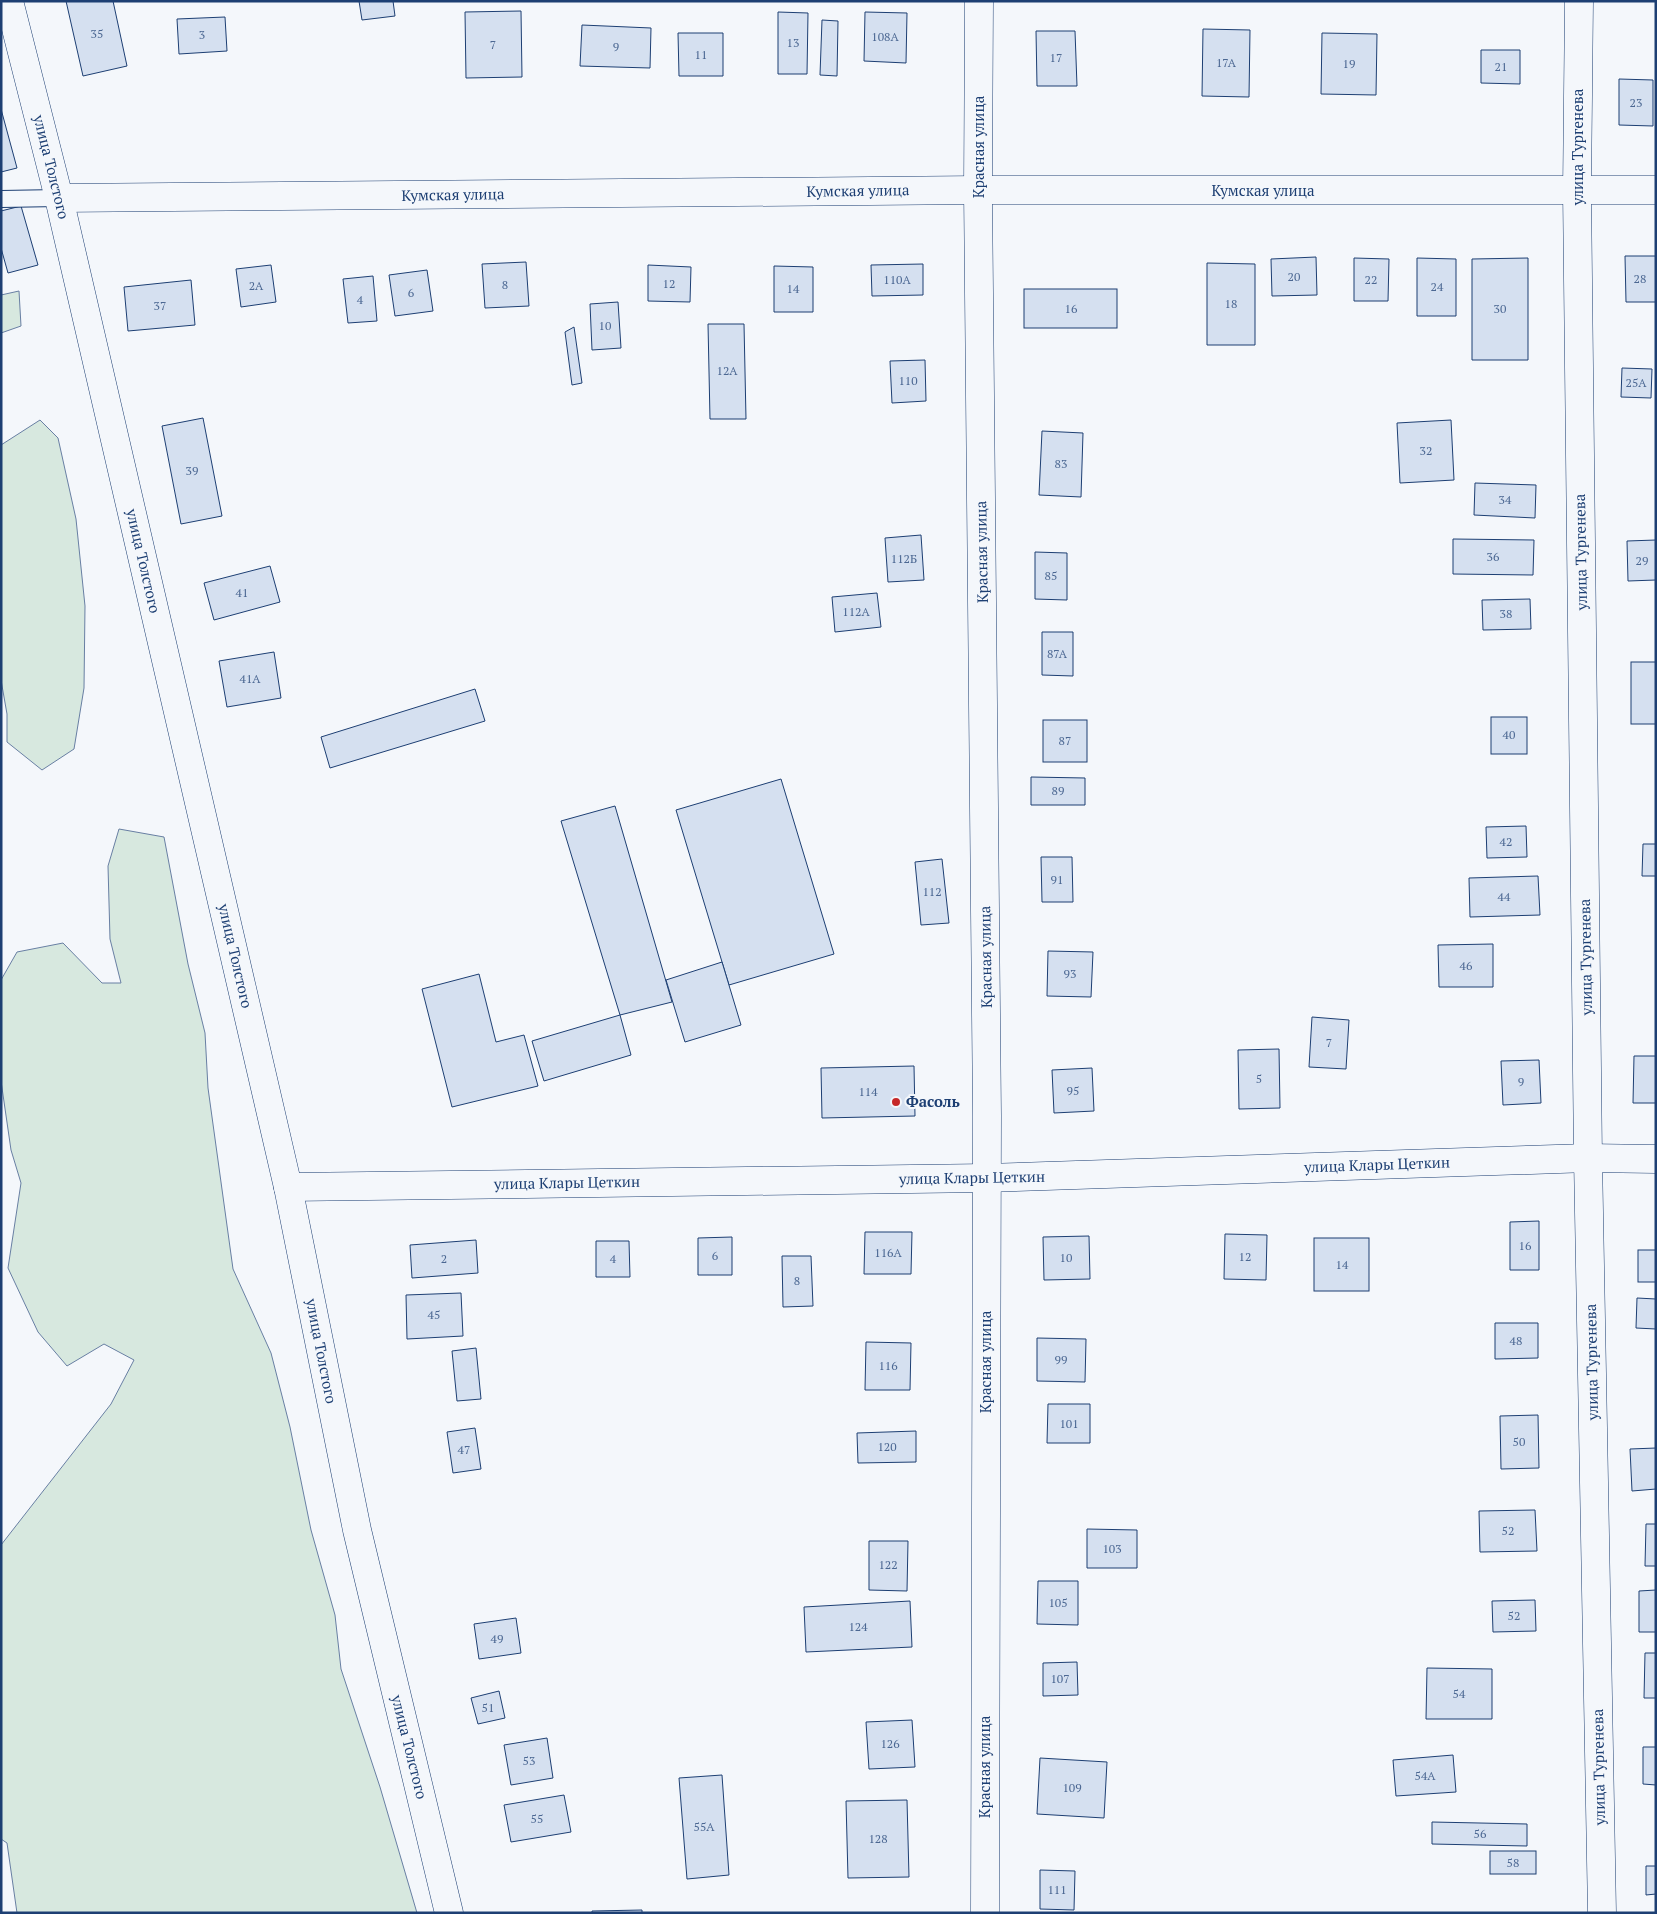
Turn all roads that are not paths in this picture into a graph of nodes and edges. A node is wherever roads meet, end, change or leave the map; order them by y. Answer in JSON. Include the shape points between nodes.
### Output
{"nodes":[{"id":1,"x":9,"y":1,"type":"edge"},
{"id":2,"x":980,"y":1,"type":"edge"},
{"id":3,"x":1579,"y":1,"type":"edge"},
{"id":4,"x":978,"y":190,"type":"junction"},
{"id":5,"x":1656,"y":190,"type":"edge"},
{"id":6,"x":1577,"y":191,"type":"junction"},
{"id":7,"x":59,"y":198,"type":"junction"},
{"id":8,"x":1,"y":199,"type":"edge"},
{"id":9,"x":1588,"y":1158,"type":"junction"},
{"id":10,"x":1656,"y":1159,"type":"edge"},
{"id":11,"x":986,"y":1178,"type":"junction"},
{"id":12,"x":288,"y":1187,"type":"junction"},
{"id":13,"x":449,"y":1913,"type":"edge"},
{"id":14,"x":985,"y":1913,"type":"edge"},
{"id":15,"x":1602,"y":1913,"type":"edge"}],
"edges":[{"from":1,"to":7,"type":"street","name":"улица Толстого"},
{"from":2,"to":4,"type":"street","name":"Красная улица"},
{"from":3,"to":6,"type":"street","name":"улица Тургенева"},
{"from":4,"to":6,"type":"street","name":"Кумская улица"},
{"from":4,"to":7,"type":"street","name":"Кумская улица"},
{"from":4,"to":11,"type":"street","name":"Красная улица"},
{"from":5,"to":6,"type":"street","name":"Кумская улица"},
{"from":6,"to":9,"type":"street","name":"улица Тургенева"},
{"from":7,"to":8,"type":"lane"},
{"from":7,"to":12,"type":"street","name":"улица Толстого"},
{"from":9,"to":10,"type":"street","name":"улица Клары Цеткин"},
{"from":9,"to":11,"type":"street","name":"улица Клары Цеткин"},
{"from":9,"to":15,"type":"street","name":"улица Тургенева"},
{"from":11,"to":12,"type":"street","name":"улица Клары Цеткин"},
{"from":11,"to":14,"type":"street","name":"Красная улица"},
{"from":12,"to":13,"type":"street","name":"улица Толстого","via":[[357,1530]]}]}
